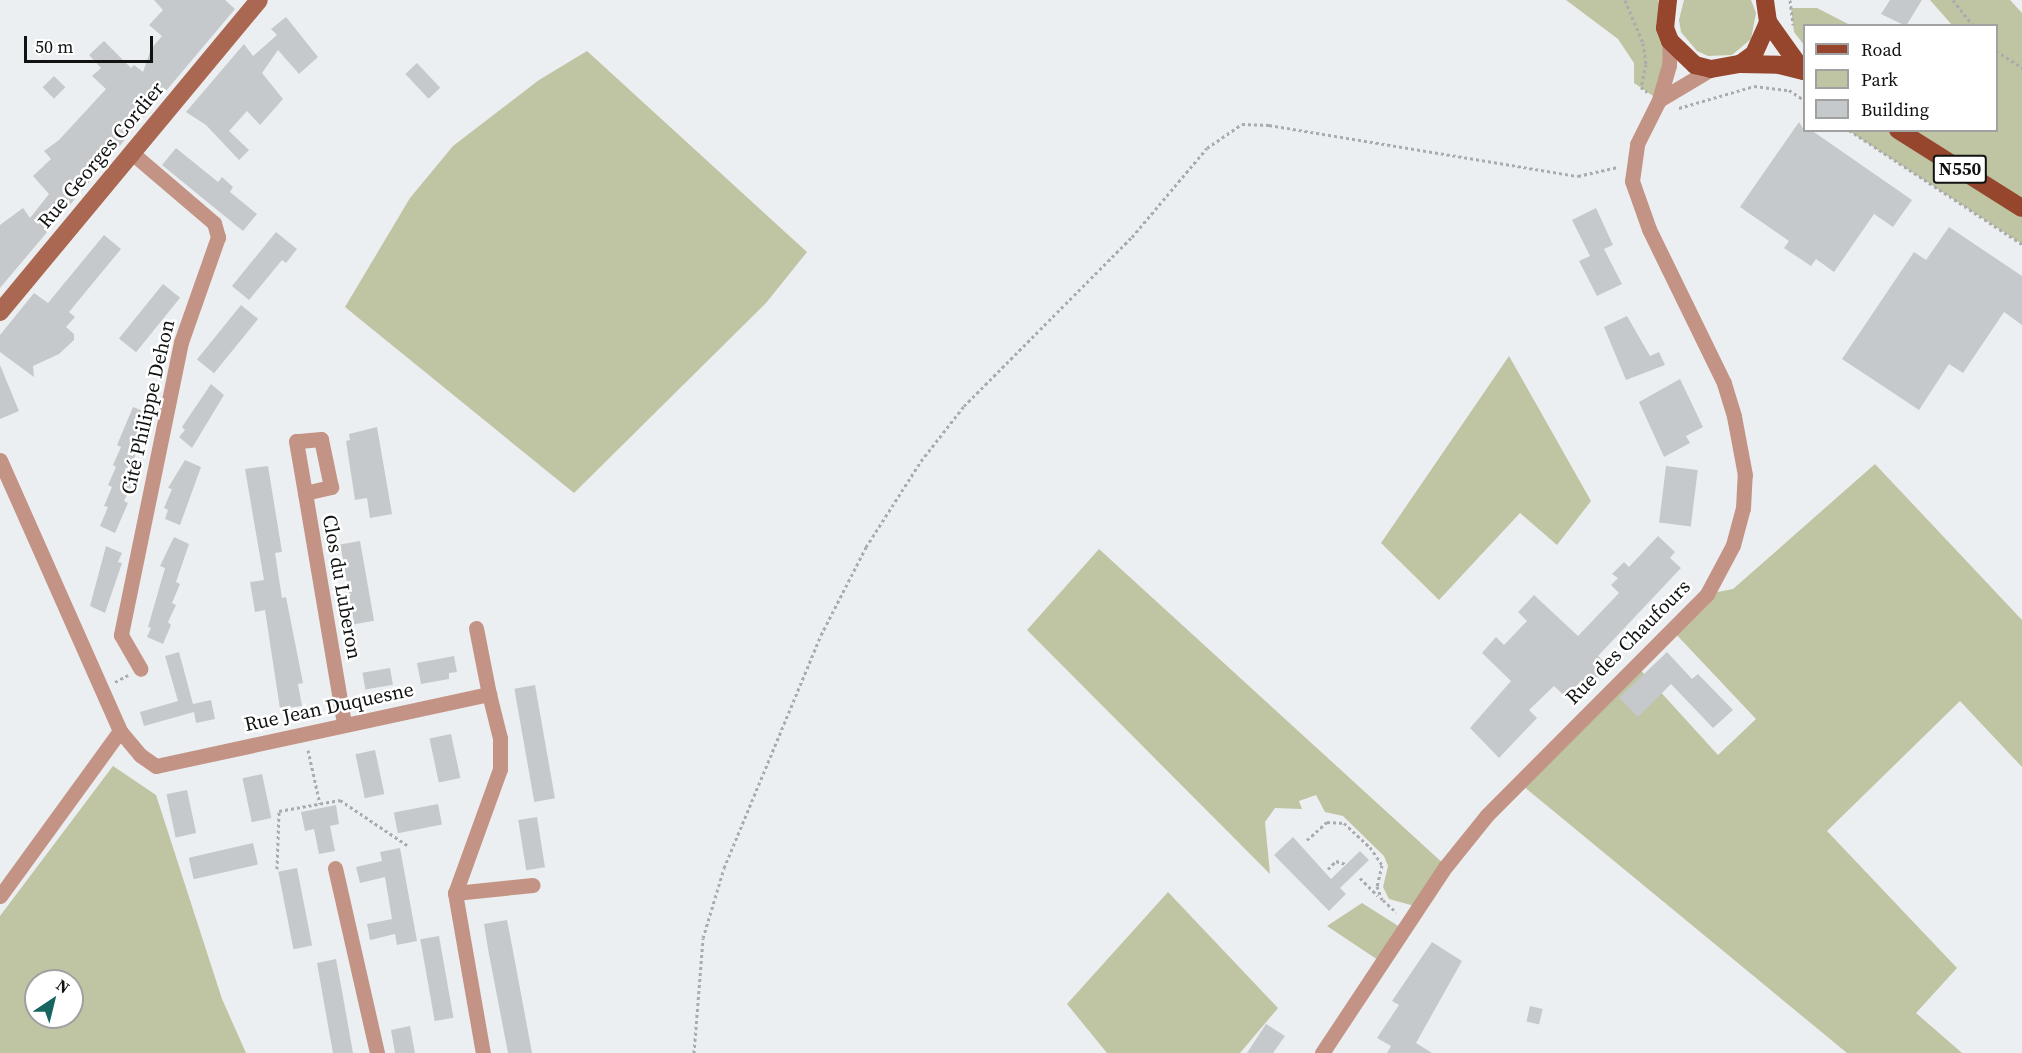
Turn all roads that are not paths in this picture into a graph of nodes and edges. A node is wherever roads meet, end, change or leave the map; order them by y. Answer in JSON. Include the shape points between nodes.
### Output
{"nodes":[{"id":1,"x":259,"y":0,"type":"edge"},
{"id":2,"x":1664,"y":5,"type":"edge"},
{"id":3,"x":1767,"y":7,"type":"edge"},
{"id":4,"x":1670,"y":41,"type":"junction"},
{"id":5,"x":1740,"y":64,"type":"junction"},
{"id":6,"x":1712,"y":69,"type":"junction"},
{"id":7,"x":1803,"y":70,"type":"edge"},
{"id":8,"x":1803,"y":72,"type":"edge"},
{"id":9,"x":1659,"y":100,"type":"junction"},
{"id":10,"x":1901,"y":132,"type":"edge"},
{"id":11,"x":132,"y":153,"type":"junction"},
{"id":12,"x":2022,"y":208,"type":"edge"},
{"id":13,"x":0,"y":312,"type":"edge"},
{"id":14,"x":0,"y":460,"type":"edge"},
{"id":15,"x":305,"y":493,"type":"dead end"},
{"id":16,"x":476,"y":628,"type":"dead end"},
{"id":17,"x":141,"y":669,"type":"dead end"},
{"id":18,"x":489,"y":694,"type":"junction"},
{"id":19,"x":344,"y":724,"type":"junction"},
{"id":20,"x":120,"y":731,"type":"junction"},
{"id":21,"x":335,"y":868,"type":"dead end"},
{"id":22,"x":533,"y":885,"type":"dead end"},
{"id":23,"x":455,"y":893,"type":"junction"},
{"id":24,"x":0,"y":896,"type":"edge"},
{"id":25,"x":377,"y":1053,"type":"edge"},
{"id":26,"x":483,"y":1053,"type":"edge"},
{"id":27,"x":1322,"y":1053,"type":"edge"}],
"edges":[{"from":1,"to":11,"type":"street","name":"Rue Georges Cordier"},
{"from":2,"to":4,"type":"main road"},
{"from":3,"to":5,"type":"main road","via":[[1764,39]]},
{"from":3,"to":7,"type":"main road"},
{"from":4,"to":6,"type":"main road","via":[[1695,65]]},
{"from":4,"to":9,"type":"street","name":"Rue des Chaufours","via":[[1670,65]]},
{"from":5,"to":6,"type":"main road"},
{"from":5,"to":8,"type":"main road","via":[[1779,65]]},
{"from":6,"to":9,"type":"street"},
{"from":9,"to":27,"type":"street","name":"Rue des Chaufours","via":[[1642,133],[1632,165],[1636,196],[1724,383],[1734,416],[1745,475],[1743,508],[1733,545],[1707,594],[1517,781],[1446,866]]},
{"from":10,"to":12,"type":"main road","number":"N550"},
{"from":11,"to":13,"type":"street","name":"Rue Georges Cordier"},
{"from":11,"to":17,"type":"street","name":"Cité Philippe Dehon","via":[[214,224],[218,237],[181,342],[121,635]]},
{"from":14,"to":20,"type":"street","name":"Rue Jean Duquesne"},
{"from":15,"to":19,"type":"street","name":"Clos du Luberon"},
{"from":16,"to":18,"type":"street"},
{"from":18,"to":19,"type":"street","name":"Rue Jean Duquesne"},
{"from":18,"to":23,"type":"street","via":[[500,738],[500,769]]},
{"from":19,"to":20,"type":"street","name":"Rue Jean Duquesne","via":[[156,766],[140,755]]},
{"from":20,"to":24,"type":"street"},
{"from":21,"to":25,"type":"street"},
{"from":22,"to":23,"type":"street"},
{"from":23,"to":26,"type":"street"}]}
